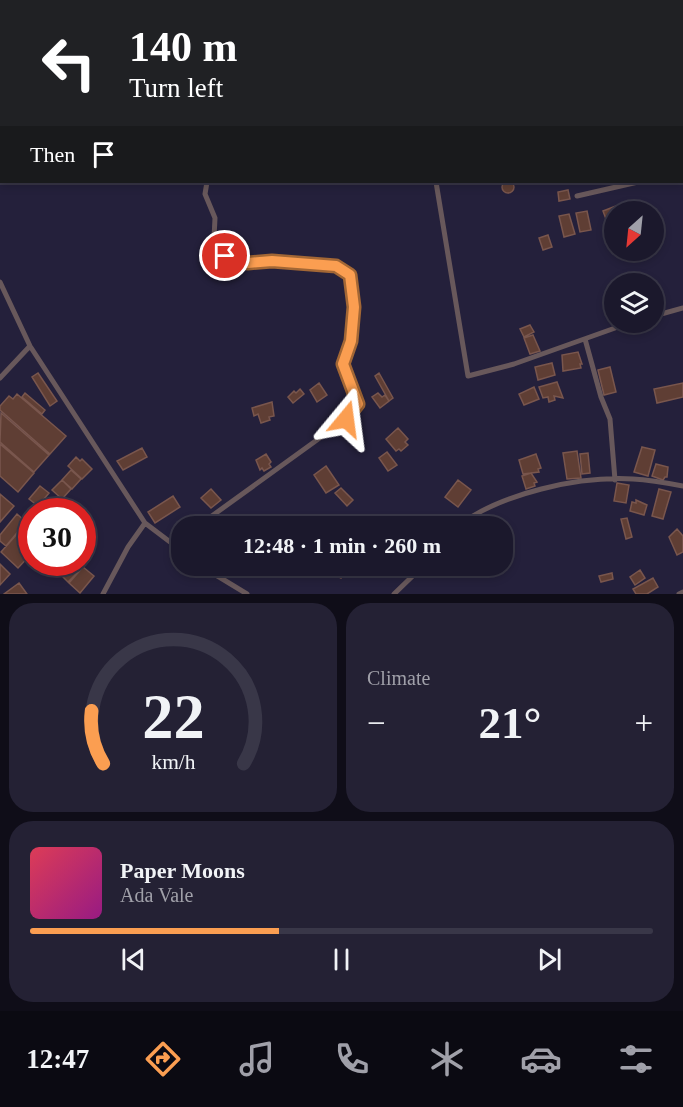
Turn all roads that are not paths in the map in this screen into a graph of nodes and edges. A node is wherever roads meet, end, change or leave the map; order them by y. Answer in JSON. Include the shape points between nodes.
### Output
{"nodes":[{"id":1,"x":207,"y":183,"type":"edge"},
{"id":2,"x":436,"y":183,"type":"edge"},
{"id":3,"x":634,"y":183,"type":"edge"},
{"id":4,"x":577,"y":196,"type":"dead end"},
{"id":5,"x":0,"y":282,"type":"edge"},
{"id":6,"x":683,"y":308,"type":"edge"},
{"id":7,"x":664,"y":313,"type":"edge"},
{"id":8,"x":604,"y":332,"type":"edge"},
{"id":9,"x":585,"y":339,"type":"junction"},
{"id":10,"x":30,"y":346,"type":"junction"},
{"id":11,"x":0,"y":378,"type":"edge"},
{"id":12,"x":615,"y":480,"type":"junction"},
{"id":13,"x":683,"y":486,"type":"edge"},
{"id":14,"x":212,"y":516,"type":"edge"},
{"id":15,"x":471,"y":516,"type":"edge"},
{"id":16,"x":145,"y":524,"type":"junction"},
{"id":17,"x":171,"y":543,"type":"edge"},
{"id":18,"x":217,"y":576,"type":"edge"},
{"id":19,"x":413,"y":576,"type":"edge"},
{"id":20,"x":683,"y":592,"type":"edge"},
{"id":21,"x":103,"y":594,"type":"edge"},
{"id":22,"x":247,"y":594,"type":"edge"},
{"id":23,"x":394,"y":594,"type":"edge"},
{"id":24,"x":679,"y":594,"type":"edge"}],
"edges":[{"from":1,"to":14,"type":"street","via":[[205,194],[215,218],[214,238],[225,256],[248,263],[336,266],[350,275],[354,307],[351,341],[343,364],[358,404],[346,419]]},
{"from":2,"to":9,"type":"street","via":[[468,376]]},
{"from":3,"to":4,"type":"street"},
{"from":5,"to":10,"type":"street"},
{"from":6,"to":7,"type":"street"},
{"from":8,"to":9,"type":"street"},
{"from":9,"to":12,"type":"street","via":[[610,419]]},
{"from":10,"to":11,"type":"street"},
{"from":10,"to":16,"type":"street"},
{"from":12,"to":13,"type":"street"},
{"from":12,"to":15,"type":"street","via":[[566,483],[528,493]]},
{"from":16,"to":17,"type":"street"},
{"from":16,"to":21,"type":"street"},
{"from":18,"to":22,"type":"street"},
{"from":19,"to":23,"type":"street"},
{"from":20,"to":24,"type":"street"}]}
